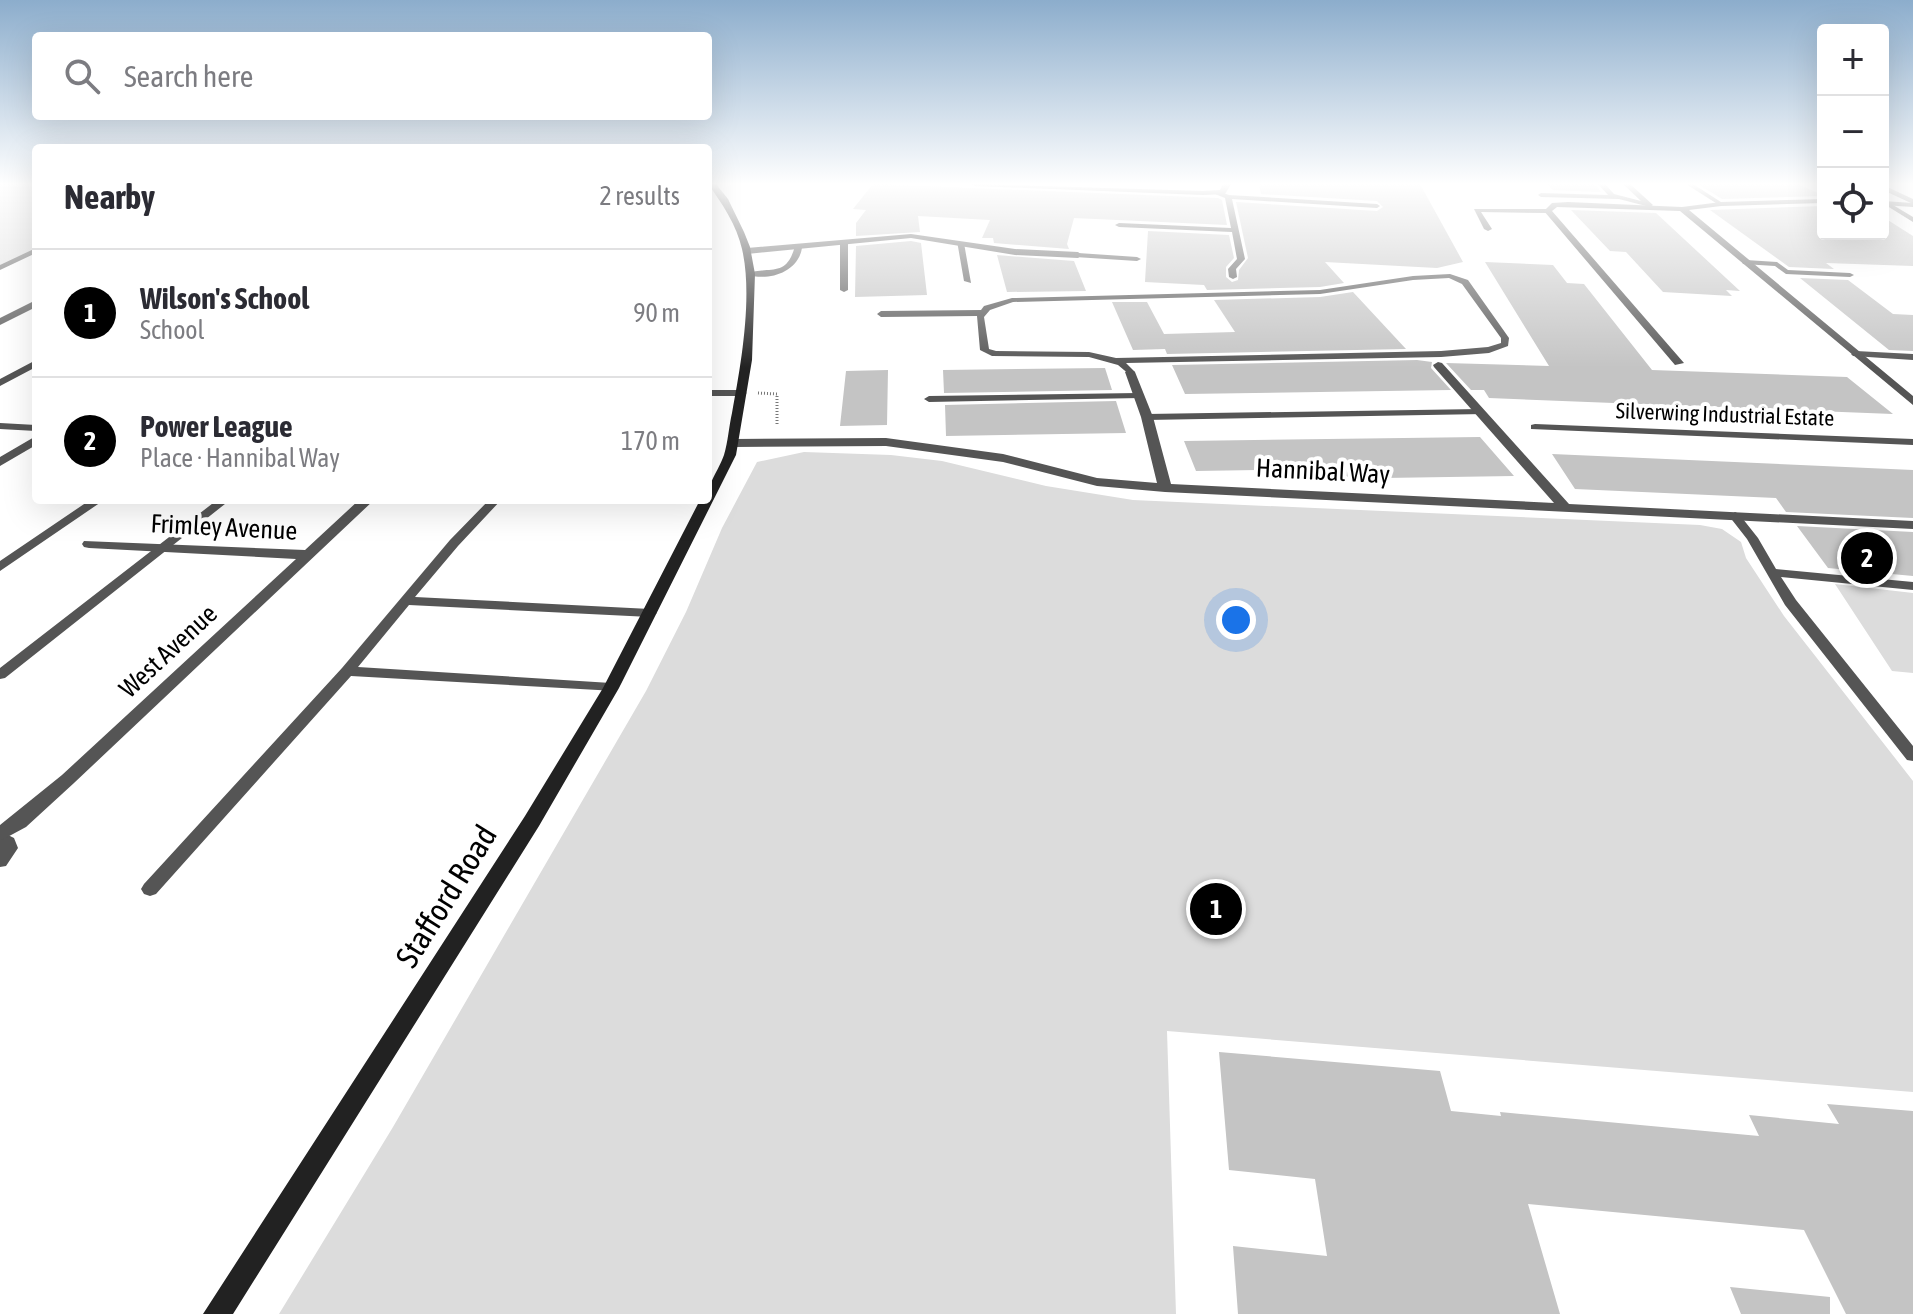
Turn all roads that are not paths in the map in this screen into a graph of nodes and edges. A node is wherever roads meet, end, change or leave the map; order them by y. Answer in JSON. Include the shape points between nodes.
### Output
{"nodes":[{"id":1,"x":745,"y":245,"type":"edge"},
{"id":2,"x":819,"y":245,"type":"edge"},
{"id":3,"x":844,"y":245,"type":"edge"},
{"id":4,"x":960,"y":245,"type":"edge"},
{"id":5,"x":974,"y":245,"type":"edge"},
{"id":6,"x":1239,"y":245,"type":"edge"},
{"id":7,"x":1578,"y":245,"type":"edge"},
{"id":8,"x":1726,"y":245,"type":"edge"},
{"id":9,"x":798,"y":248,"type":"junction"},
{"id":10,"x":747,"y":251,"type":"junction"},
{"id":11,"x":32,"y":252,"type":"edge"},
{"id":12,"x":1078,"y":255,"type":"joint"},
{"id":13,"x":1137,"y":259,"type":"dead end"},
{"id":14,"x":1746,"y":262,"type":"junction"},
{"id":15,"x":0,"y":268,"type":"edge"},
{"id":16,"x":750,"y":274,"type":"junction"},
{"id":17,"x":1850,"y":275,"type":"dead end"},
{"id":18,"x":1233,"y":277,"type":"dead end"},
{"id":19,"x":968,"y":281,"type":"dead end"},
{"id":20,"x":844,"y":290,"type":"dead end"},
{"id":21,"x":32,"y":306,"type":"edge"},
{"id":22,"x":982,"y":313,"type":"junction"},
{"id":23,"x":881,"y":314,"type":"dead end"},
{"id":24,"x":0,"y":322,"type":"edge"},
{"id":25,"x":1856,"y":354,"type":"junction"},
{"id":26,"x":1913,"y":357,"type":"edge"},
{"id":27,"x":1119,"y":360,"type":"junction"},
{"id":28,"x":1679,"y":363,"type":"dead end"},
{"id":29,"x":32,"y":365,"type":"edge"},
{"id":30,"x":1438,"y":365,"type":"dead end"},
{"id":31,"x":1130,"y":372,"type":"joint"},
{"id":32,"x":0,"y":383,"type":"edge"},
{"id":33,"x":712,"y":393,"type":"edge"},
{"id":34,"x":741,"y":393,"type":"junction"},
{"id":35,"x":1138,"y":396,"type":"junction"},
{"id":36,"x":929,"y":399,"type":"dead end"},
{"id":37,"x":1913,"y":401,"type":"edge"},
{"id":38,"x":1480,"y":412,"type":"junction"},
{"id":39,"x":1147,"y":417,"type":"junction"},
{"id":40,"x":0,"y":426,"type":"edge"},
{"id":41,"x":1535,"y":427,"type":"dead end"},
{"id":42,"x":32,"y":428,"type":"edge"},
{"id":43,"x":32,"y":442,"type":"edge"},
{"id":44,"x":1913,"y":442,"type":"edge"},
{"id":45,"x":734,"y":443,"type":"junction"},
{"id":46,"x":0,"y":462,"type":"edge"},
{"id":47,"x":712,"y":488,"type":"edge"},
{"id":48,"x":1165,"y":488,"type":"junction"},
{"id":49,"x":92,"y":504,"type":"edge"},
{"id":50,"x":219,"y":504,"type":"edge"},
{"id":51,"x":363,"y":504,"type":"edge"},
{"id":52,"x":491,"y":504,"type":"edge"},
{"id":53,"x":704,"y":504,"type":"edge"},
{"id":54,"x":1564,"y":506,"type":"junction"},
{"id":55,"x":1735,"y":516,"type":"junction"},
{"id":56,"x":1913,"y":525,"type":"edge"},
{"id":57,"x":89,"y":544,"type":"dead end"},
{"id":58,"x":164,"y":548,"type":"junction"},
{"id":59,"x":310,"y":555,"type":"junction"},
{"id":60,"x":0,"y":567,"type":"edge"},
{"id":61,"x":1772,"y":572,"type":"junction"},
{"id":62,"x":1913,"y":586,"type":"edge"},
{"id":63,"x":408,"y":601,"type":"junction"},
{"id":64,"x":650,"y":613,"type":"junction"},
{"id":65,"x":7,"y":664,"type":"edge"},
{"id":66,"x":347,"y":671,"type":"junction"},
{"id":67,"x":0,"y":675,"type":"edge"},
{"id":68,"x":611,"y":688,"type":"junction"},
{"id":69,"x":1913,"y":756,"type":"edge"},
{"id":70,"x":0,"y":835,"type":"edge"},
{"id":71,"x":0,"y":861,"type":"edge"},
{"id":72,"x":150,"y":889,"type":"dead end"},
{"id":73,"x":217,"y":1314,"type":"edge"}],
"edges":[{"from":1,"to":10,"type":"main road","name":"Stafford Road"},
{"from":2,"to":9,"type":"street"},
{"from":3,"to":20,"type":"lane"},
{"from":4,"to":19,"type":"lane"},
{"from":5,"to":12,"type":"street"},
{"from":6,"to":18,"type":"lane","via":[[1241,259],[1232,269]]},
{"from":7,"to":28,"type":"street"},
{"from":8,"to":14,"type":"street"},
{"from":9,"to":10,"type":"street"},
{"from":9,"to":16,"type":"lane","via":[[792,266]]},
{"from":10,"to":16,"type":"main road","name":"Stafford Road"},
{"from":11,"to":15,"type":"lane"},
{"from":12,"to":13,"type":"lane"},
{"from":14,"to":17,"type":"lane","via":[[1777,264],[1786,272]]},
{"from":14,"to":25,"type":"street"},
{"from":16,"to":34,"type":"main road","name":"Stafford Road"},
{"from":21,"to":24,"type":"street"},
{"from":22,"to":23,"type":"lane"},
{"from":22,"to":27,"type":"lane","via":[[985,350],[995,354],[1080,354]]},
{"from":22,"to":27,"type":"lane","via":[[1012,300],[1320,292],[1450,276],[1465,282],[1505,338],[1505,344],[1489,350],[1441,354]]},
{"from":25,"to":26,"type":"lane"},
{"from":25,"to":37,"type":"street"},
{"from":27,"to":31,"type":"lane"},
{"from":29,"to":32,"type":"lane"},
{"from":30,"to":38,"type":"street"},
{"from":31,"to":35,"type":"street"},
{"from":33,"to":34,"type":"street"},
{"from":34,"to":45,"type":"main road","name":"Stafford Road"},
{"from":35,"to":36,"type":"lane"},
{"from":35,"to":39,"type":"street"},
{"from":38,"to":39,"type":"lane"},
{"from":38,"to":54,"type":"street"},
{"from":39,"to":48,"type":"street"},
{"from":40,"to":42,"type":"lane"},
{"from":41,"to":44,"type":"lane","name":"Silverwing Industrial Estate"},
{"from":43,"to":46,"type":"street"},
{"from":45,"to":47,"type":"main road","name":"Stafford Road"},
{"from":45,"to":48,"type":"street","name":"Hannibal Way","via":[[886,442],[1003,458],[1097,482]]},
{"from":48,"to":54,"type":"street","name":"Hannibal Way"},
{"from":49,"to":60,"type":"lane"},
{"from":50,"to":58,"type":"lane"},
{"from":51,"to":59,"type":"street","name":"West Avenue"},
{"from":52,"to":63,"type":"lane"},
{"from":53,"to":64,"type":"main road","name":"Stafford Road"},
{"from":54,"to":55,"type":"street","name":"Hannibal Way"},
{"from":55,"to":56,"type":"street","name":"Hannibal Way"},
{"from":55,"to":61,"type":"lane"},
{"from":57,"to":58,"type":"street","name":"Frimley Avenue"},
{"from":58,"to":59,"type":"street","name":"Frimley Avenue"},
{"from":58,"to":65,"type":"lane"},
{"from":59,"to":70,"type":"street","name":"West Avenue","via":[[42,803]]},
{"from":61,"to":62,"type":"lane"},
{"from":61,"to":69,"type":"lane","via":[[1825,649]]},
{"from":63,"to":64,"type":"lane"},
{"from":63,"to":66,"type":"lane"},
{"from":64,"to":68,"type":"main road","name":"Stafford Road"},
{"from":65,"to":67,"type":"lane"},
{"from":66,"to":68,"type":"lane"},
{"from":66,"to":72,"type":"lane"},
{"from":68,"to":73,"type":"main road","name":"Stafford Road"},
{"from":70,"to":71,"type":"lane","via":[[9,848]]}]}
